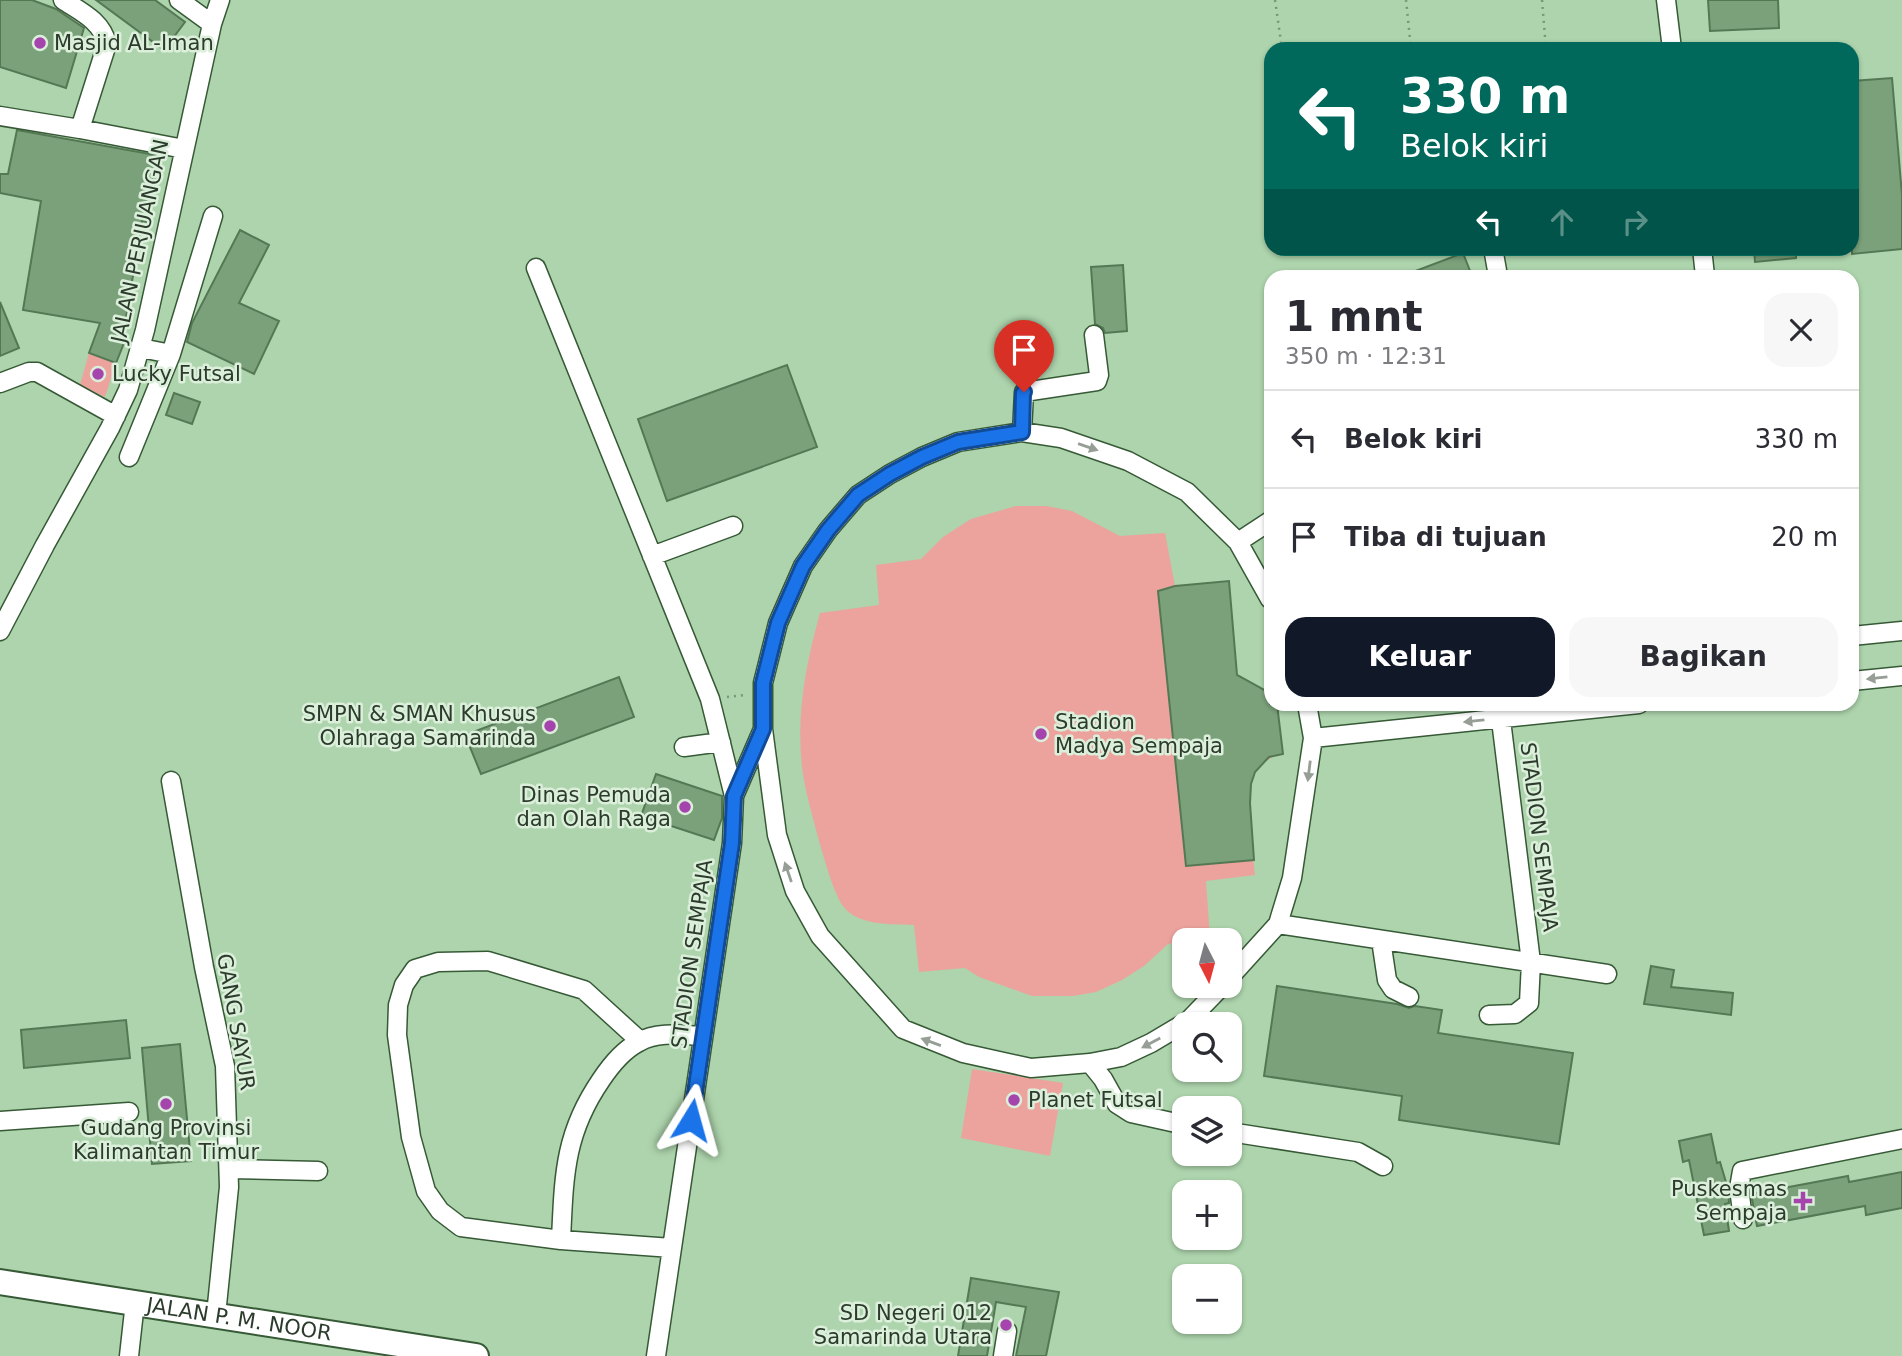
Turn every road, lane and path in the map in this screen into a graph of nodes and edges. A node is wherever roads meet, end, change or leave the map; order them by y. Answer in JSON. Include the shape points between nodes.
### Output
{"nodes":[{"id":1,"x":62,"y":0,"type":"edge"},
{"id":2,"x":179,"y":0,"type":"edge"},
{"id":3,"x":220,"y":0,"type":"edge"},
{"id":4,"x":1275,"y":0,"type":"edge"},
{"id":5,"x":1406,"y":0,"type":"edge"},
{"id":6,"x":1542,"y":0,"type":"edge"},
{"id":7,"x":1666,"y":0,"type":"edge"},
{"id":8,"x":212,"y":24,"type":"junction"},
{"id":9,"x":1281,"y":42,"type":"edge"},
{"id":10,"x":1410,"y":42,"type":"edge"},
{"id":11,"x":1545,"y":42,"type":"edge"},
{"id":12,"x":1671,"y":42,"type":"edge"},
{"id":13,"x":0,"y":116,"type":"edge"},
{"id":14,"x":80,"y":129,"type":"junction"},
{"id":15,"x":184,"y":149,"type":"junction"},
{"id":16,"x":213,"y":216,"type":"dead end"},
{"id":17,"x":536,"y":268,"type":"dead end"},
{"id":18,"x":1094,"y":335,"type":"dead end"},
{"id":19,"x":141,"y":348,"type":"junction"},
{"id":20,"x":171,"y":355,"type":"junction"},
{"id":21,"x":0,"y":383,"type":"edge"},
{"id":22,"x":116,"y":416,"type":"junction"},
{"id":23,"x":1022,"y":432,"type":"junction"},
{"id":24,"x":129,"y":457,"type":"dead end"},
{"id":25,"x":733,"y":526,"type":"dead end"},
{"id":26,"x":1264,"y":526,"type":"edge"},
{"id":27,"x":1238,"y":542,"type":"junction"},
{"id":28,"x":652,"y":556,"type":"junction"},
{"id":29,"x":1264,"y":588,"type":"edge"},
{"id":30,"x":0,"y":631,"type":"edge"},
{"id":31,"x":1902,"y":631,"type":"edge"},
{"id":32,"x":1859,"y":635,"type":"edge"},
{"id":33,"x":1902,"y":676,"type":"edge"},
{"id":34,"x":1859,"y":680,"type":"edge"},
{"id":35,"x":763,"y":694,"type":"junction"},
{"id":36,"x":710,"y":699,"type":"junction"},
{"id":37,"x":1308,"y":711,"type":"edge"},
{"id":38,"x":1500,"y":711,"type":"edge"},
{"id":39,"x":763,"y":729,"type":"junction"},
{"id":40,"x":1313,"y":738,"type":"junction"},
{"id":41,"x":721,"y":743,"type":"junction"},
{"id":42,"x":684,"y":747,"type":"dead end"},
{"id":43,"x":171,"y":781,"type":"dead end"},
{"id":44,"x":734,"y":796,"type":"junction"},
{"id":45,"x":1278,"y":924,"type":"junction"},
{"id":46,"x":1381,"y":940,"type":"junction"},
{"id":47,"x":1531,"y":962,"type":"junction"},
{"id":48,"x":1242,"y":964,"type":"edge"},
{"id":49,"x":1607,"y":974,"type":"dead end"},
{"id":50,"x":1409,"y":997,"type":"dead end"},
{"id":51,"x":1210,"y":998,"type":"edge"},
{"id":52,"x":1489,"y":1015,"type":"dead end"},
{"id":53,"x":703,"y":1036,"type":"junction"},
{"id":54,"x":640,"y":1041,"type":"junction"},
{"id":55,"x":1090,"y":1063,"type":"junction"},
{"id":56,"x":129,"y":1112,"type":"dead end"},
{"id":57,"x":0,"y":1121,"type":"edge"},
{"id":58,"x":1172,"y":1122,"type":"edge"},
{"id":59,"x":1242,"y":1134,"type":"edge"},
{"id":60,"x":1902,"y":1139,"type":"edge"},
{"id":61,"x":1383,"y":1166,"type":"dead end"},
{"id":62,"x":229,"y":1170,"type":"junction"},
{"id":63,"x":318,"y":1171,"type":"dead end"},
{"id":64,"x":1743,"y":1219,"type":"dead end"},
{"id":65,"x":561,"y":1240,"type":"junction"},
{"id":66,"x":672,"y":1248,"type":"junction"},
{"id":67,"x":0,"y":1282,"type":"edge"},
{"id":68,"x":135,"y":1303,"type":"junction"},
{"id":69,"x":216,"y":1315,"type":"junction"},
{"id":70,"x":1007,"y":1331,"type":"dead end"},
{"id":71,"x":441,"y":1353,"type":"edge"},
{"id":72,"x":129,"y":1356,"type":"edge"},
{"id":73,"x":476,"y":1356,"type":"edge"},
{"id":74,"x":656,"y":1356,"type":"edge"},
{"id":75,"x":1003,"y":1356,"type":"edge"}],
"edges":[{"from":1,"to":14,"type":"street","via":[[99,24],[107,44]]},
{"from":2,"to":8,"type":"street"},
{"from":3,"to":8,"type":"street","name":"JALAN PERJUANGAN"},
{"from":4,"to":9,"type":"path"},
{"from":5,"to":10,"type":"path"},
{"from":6,"to":11,"type":"path"},
{"from":7,"to":12,"type":"street"},
{"from":8,"to":15,"type":"street","name":"JALAN PERJUANGAN"},
{"from":13,"to":14,"type":"street"},
{"from":14,"to":15,"type":"street"},
{"from":15,"to":19,"type":"street","name":"JALAN PERJUANGAN"},
{"from":16,"to":20,"type":"street"},
{"from":17,"to":28,"type":"street"},
{"from":18,"to":23,"type":"street","via":[[1097,381],[1023,393]]},
{"from":19,"to":20,"type":"street"},
{"from":19,"to":22,"type":"street","name":"JALAN PERJUANGAN"},
{"from":20,"to":24,"type":"street"},
{"from":21,"to":22,"type":"street","via":[[37,372]]},
{"from":22,"to":30,"type":"street","name":"JALAN PERJUANGAN"},
{"from":23,"to":27,"type":"street","name":"STADION SEMPAJA","one_way":true,"via":[[1061,438],[1128,461],[1188,492]]},
{"from":23,"to":35,"type":"street","name":"STADION SEMPAJA","via":[[958,442],[922,457],[858,495],[803,566],[778,623]]},
{"from":25,"to":28,"type":"street"},
{"from":26,"to":27,"type":"street"},
{"from":27,"to":29,"type":"street","name":"STADION SEMPAJA"},
{"from":28,"to":36,"type":"street"},
{"from":31,"to":32,"type":"street"},
{"from":33,"to":34,"type":"street","one_way":true},
{"from":35,"to":36,"type":"path"},
{"from":35,"to":39,"type":"street","name":"STADION SEMPAJA"},
{"from":36,"to":41,"type":"street"},
{"from":37,"to":40,"type":"street"},
{"from":38,"to":40,"type":"street","name":"STADION SEMPAJA","one_way":true},
{"from":38,"to":47,"type":"street","name":"STADION SEMPAJA"},
{"from":39,"to":44,"type":"street","name":"STADION SEMPAJA"},
{"from":55,"to":39,"type":"street","name":"STADION SEMPAJA","one_way":true,"via":[[1031,1068],[963,1053],[903,1029],[820,936],[795,891],[777,835]]},
{"from":40,"to":45,"type":"street","one_way":true,"via":[[1292,878]]},
{"from":41,"to":42,"type":"street"},
{"from":41,"to":44,"type":"street"},
{"from":43,"to":62,"type":"street","name":"GANG SAYUR","via":[[225,1066]]},
{"from":44,"to":53,"type":"street","name":"STADION SEMPAJA","via":[[732,843]]},
{"from":45,"to":46,"type":"street","name":"STADION SEMPAJA"},
{"from":45,"to":48,"type":"street"},
{"from":46,"to":47,"type":"street","name":"STADION SEMPAJA"},
{"from":46,"to":50,"type":"street","via":[[1387,980]]},
{"from":47,"to":49,"type":"street","name":"STADION SEMPAJA"},
{"from":47,"to":52,"type":"street","name":"STADION SEMPAJA","via":[[1529,1003],[1516,1014]]},
{"from":51,"to":55,"type":"street","name":"STADION SEMPAJA","one_way":true,"via":[[1188,1021],[1151,1043],[1121,1058]]},
{"from":53,"to":54,"type":"street","via":[[668,1035]]},
{"from":53,"to":66,"type":"street","name":"STADION SEMPAJA"},
{"from":54,"to":65,"type":"street","via":[[612,1063],[575,1126],[564,1174]]},
{"from":54,"to":65,"type":"street","via":[[584,990],[488,961],[426,965],[415,969],[404,985],[397,1035],[411,1137],[426,1191],[440,1211],[461,1227]]},
{"from":55,"to":58,"type":"street","via":[[1117,1104],[1131,1113]]},
{"from":56,"to":57,"type":"street"},
{"from":59,"to":61,"type":"street","via":[[1358,1152]]},
{"from":60,"to":64,"type":"street","via":[[1742,1171],[1738,1181]]},
{"from":62,"to":63,"type":"street"},
{"from":62,"to":69,"type":"street","name":"GANG SAYUR"},
{"from":65,"to":66,"type":"street"},
{"from":66,"to":74,"type":"street","name":"STADION SEMPAJA"},
{"from":67,"to":68,"type":"highway","name":"JALAN P. M. NOOR"},
{"from":68,"to":69,"type":"highway","name":"JALAN P. M. NOOR"},
{"from":68,"to":72,"type":"street"},
{"from":69,"to":71,"type":"highway","name":"JALAN P. M. NOOR"},
{"from":70,"to":75,"type":"street"},
{"from":71,"to":73,"type":"highway","name":"JALAN P. M. NOOR"}]}
